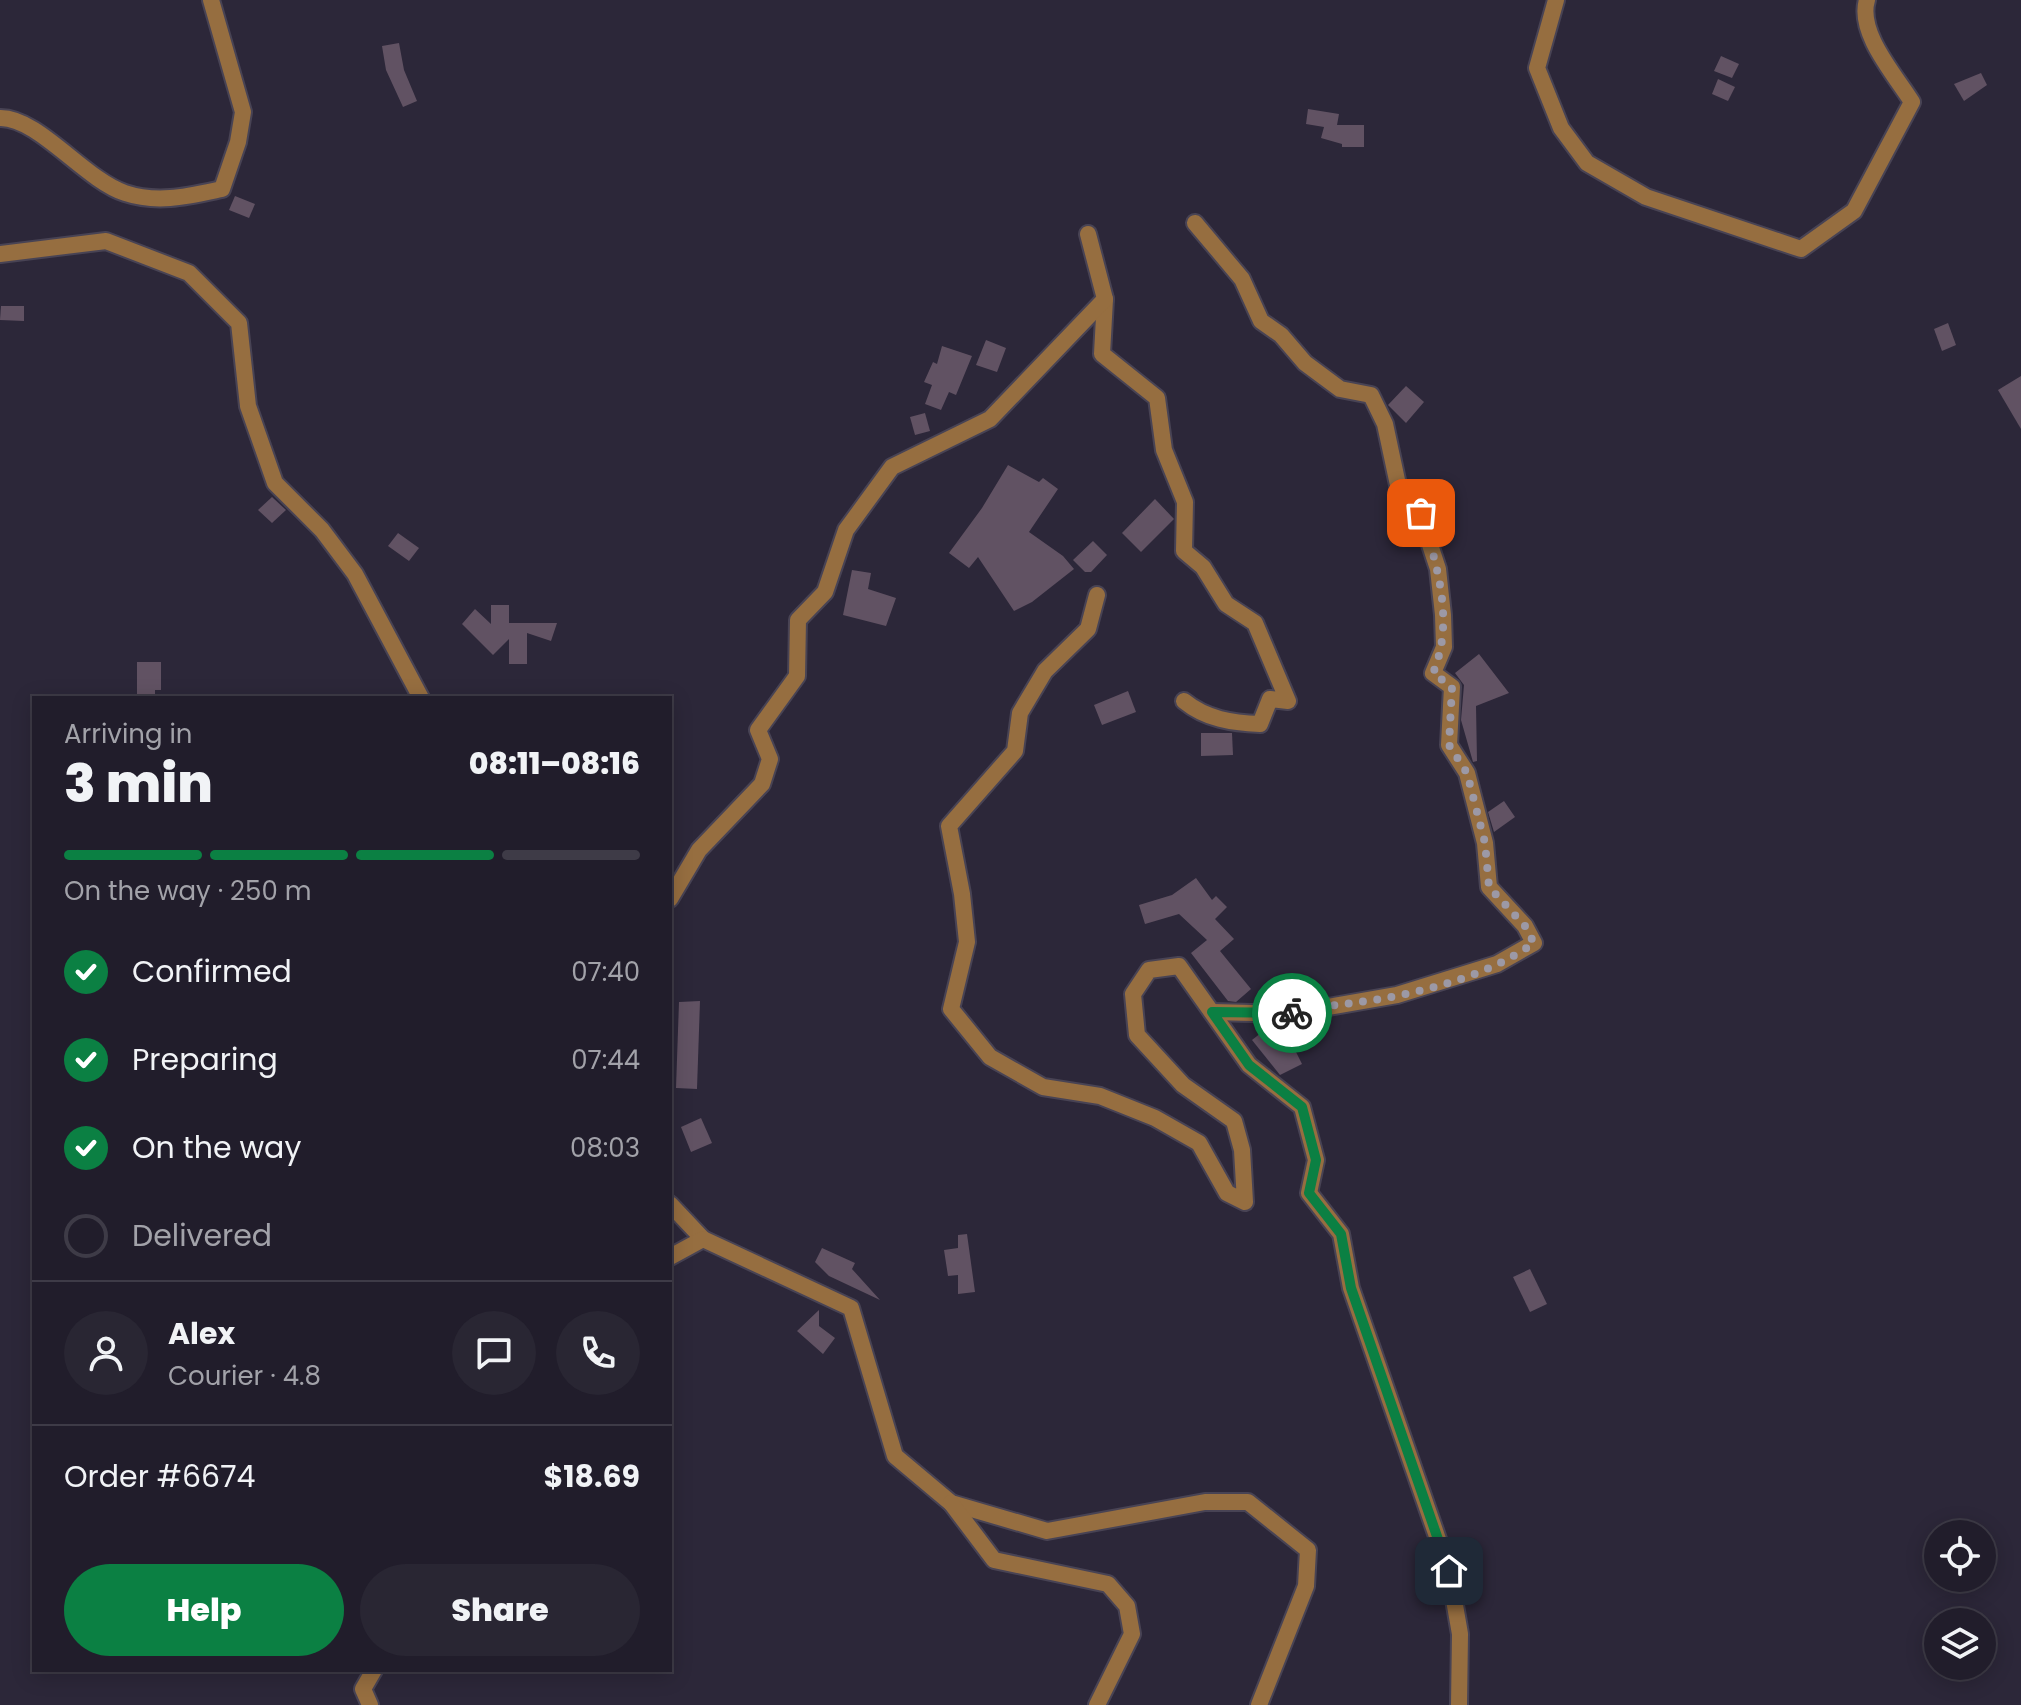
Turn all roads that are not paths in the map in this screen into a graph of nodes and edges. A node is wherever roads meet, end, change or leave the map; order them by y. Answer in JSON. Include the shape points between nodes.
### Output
{"nodes":[{"id":1,"x":211,"y":0,"type":"edge"},
{"id":2,"x":1556,"y":0,"type":"edge"},
{"id":3,"x":1867,"y":0,"type":"edge"},
{"id":4,"x":0,"y":118,"type":"edge"},
{"id":5,"x":1195,"y":223,"type":"dead end"},
{"id":6,"x":1088,"y":234,"type":"dead end"},
{"id":7,"x":0,"y":254,"type":"edge"},
{"id":8,"x":1105,"y":299,"type":"junction"},
{"id":9,"x":1097,"y":595,"type":"dead end"},
{"id":10,"x":420,"y":696,"type":"edge"},
{"id":11,"x":1184,"y":701,"type":"dead end"},
{"id":12,"x":672,"y":896,"type":"edge"},
{"id":13,"x":1212,"y":1012,"type":"junction"},
{"id":14,"x":672,"y":1206,"type":"edge"},
{"id":15,"x":703,"y":1239,"type":"junction"},
{"id":16,"x":672,"y":1256,"type":"edge"},
{"id":17,"x":951,"y":1503,"type":"junction"},
{"id":18,"x":373,"y":1672,"type":"edge"},
{"id":19,"x":370,"y":1705,"type":"edge"},
{"id":20,"x":1097,"y":1705,"type":"edge"},
{"id":21,"x":1259,"y":1705,"type":"edge"},
{"id":22,"x":1459,"y":1705,"type":"edge"}],
"edges":[{"from":1,"to":4,"type":"street","via":[[243,112],[222,189],[171,200],[125,193],[80,167],[48,138]]},
{"from":2,"to":3,"type":"street","via":[[1537,68],[1561,128],[1587,163],[1646,197],[1801,249],[1854,211],[1912,102],[1873,40],[1864,10]]},
{"from":5,"to":13,"type":"street","via":[[1242,279],[1261,321],[1340,389],[1371,395],[1385,424],[1401,499],[1417,505],[1438,569],[1444,647],[1433,673],[1452,687],[1449,745],[1467,773],[1485,843],[1489,887],[1534,943],[1497,964],[1397,995],[1288,1014]]},
{"from":6,"to":8,"type":"street"},
{"from":7,"to":10,"type":"street","via":[[106,241],[189,273],[239,323],[248,406],[275,483],[322,530],[355,574]]},
{"from":8,"to":11,"type":"street","via":[[1102,354],[1157,398],[1164,450],[1185,502],[1184,551],[1203,567],[1226,604],[1255,623],[1288,701],[1270,699],[1260,724],[1198,713]]},
{"from":8,"to":12,"type":"street","via":[[990,419],[892,467],[846,530],[825,592],[798,620],[797,676],[758,730],[770,759],[762,784],[699,850]]},
{"from":9,"to":13,"type":"street","via":[[1088,629],[1045,671],[1020,713],[1015,751],[949,826],[967,942],[951,1009],[990,1057],[1043,1087],[1100,1096],[1199,1143],[1227,1193],[1245,1202],[1242,1150],[1234,1121],[1183,1085],[1137,1035],[1133,994],[1149,970],[1179,966]]},
{"from":13,"to":22,"type":"street","via":[[1249,1065],[1302,1107],[1316,1160],[1309,1193],[1341,1234],[1351,1288],[1449,1571],[1460,1634]]},
{"from":14,"to":15,"type":"street"},
{"from":15,"to":16,"type":"street"},
{"from":15,"to":17,"type":"street","via":[[851,1308],[895,1456]]},
{"from":17,"to":20,"type":"street","via":[[994,1560],[1108,1584],[1127,1606],[1132,1634]]},
{"from":17,"to":21,"type":"street","via":[[1047,1531],[1205,1502],[1248,1502],[1308,1550],[1306,1586]]},
{"from":18,"to":19,"type":"street","via":[[363,1689]]}]}
